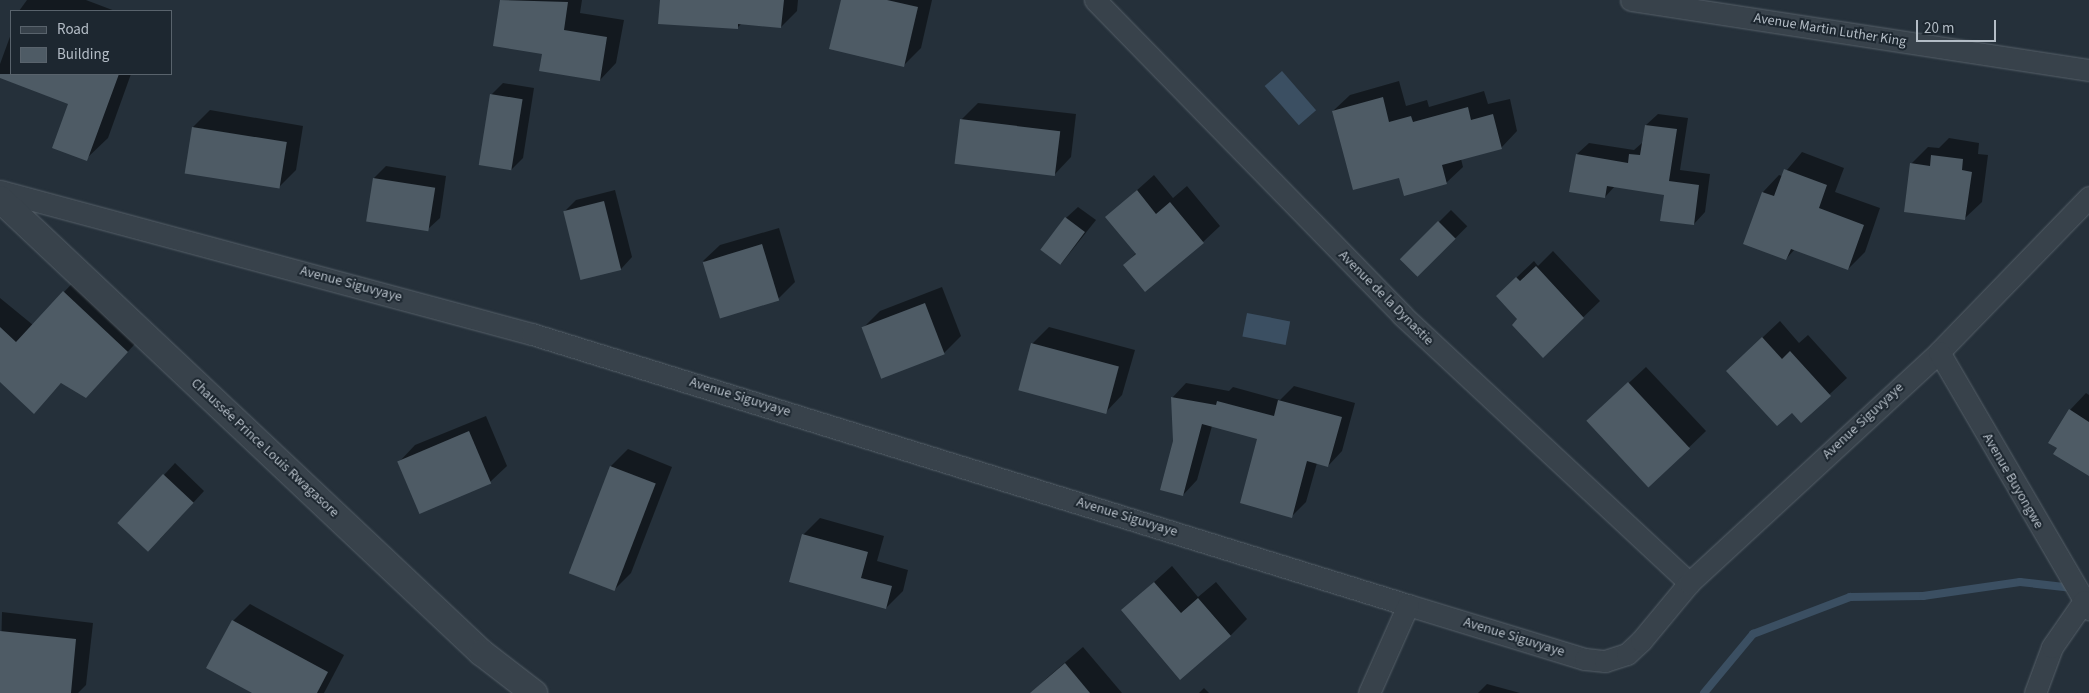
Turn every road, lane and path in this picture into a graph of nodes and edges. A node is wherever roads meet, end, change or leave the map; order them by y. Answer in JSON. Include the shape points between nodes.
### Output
{"nodes":[{"id":1,"x":1095,"y":0,"type":"edge"},
{"id":2,"x":1631,"y":0,"type":"edge"},
{"id":3,"x":2089,"y":70,"type":"edge"},
{"id":4,"x":0,"y":191,"type":"edge"},
{"id":5,"x":2089,"y":197,"type":"edge"},
{"id":6,"x":0,"y":199,"type":"edge"},
{"id":7,"x":1939,"y":352,"type":"junction"},
{"id":8,"x":1689,"y":584,"type":"junction"},
{"id":9,"x":2084,"y":602,"type":"edge"},
{"id":10,"x":1408,"y":605,"type":"junction"},
{"id":11,"x":534,"y":693,"type":"edge"},
{"id":12,"x":1369,"y":693,"type":"edge"},
{"id":13,"x":2035,"y":693,"type":"edge"}],
"edges":[{"from":1,"to":8,"type":"street","name":"Avenue de la Dynastie","via":[[1402,315]]},
{"from":2,"to":3,"type":"street","name":"Avenue Martin Luther King"},
{"from":4,"to":10,"type":"street","name":"Avenue Siguvyaye","via":[[532,334]]},
{"from":5,"to":7,"type":"street","name":"Avenue Siguvyaye"},
{"from":6,"to":11,"type":"street","name":"Chaussée Prince Louis Rwagasore","via":[[482,653]]},
{"from":7,"to":8,"type":"street","name":"Avenue Siguvyaye"},
{"from":7,"to":9,"type":"street","name":"Avenue Buyongwe"},
{"from":8,"to":10,"type":"street","name":"Avenue Siguvyaye","via":[[1627,654],[1605,661],[1585,659]]},
{"from":9,"to":13,"type":"street","via":[[2052,646]]},
{"from":10,"to":12,"type":"street"}]}
